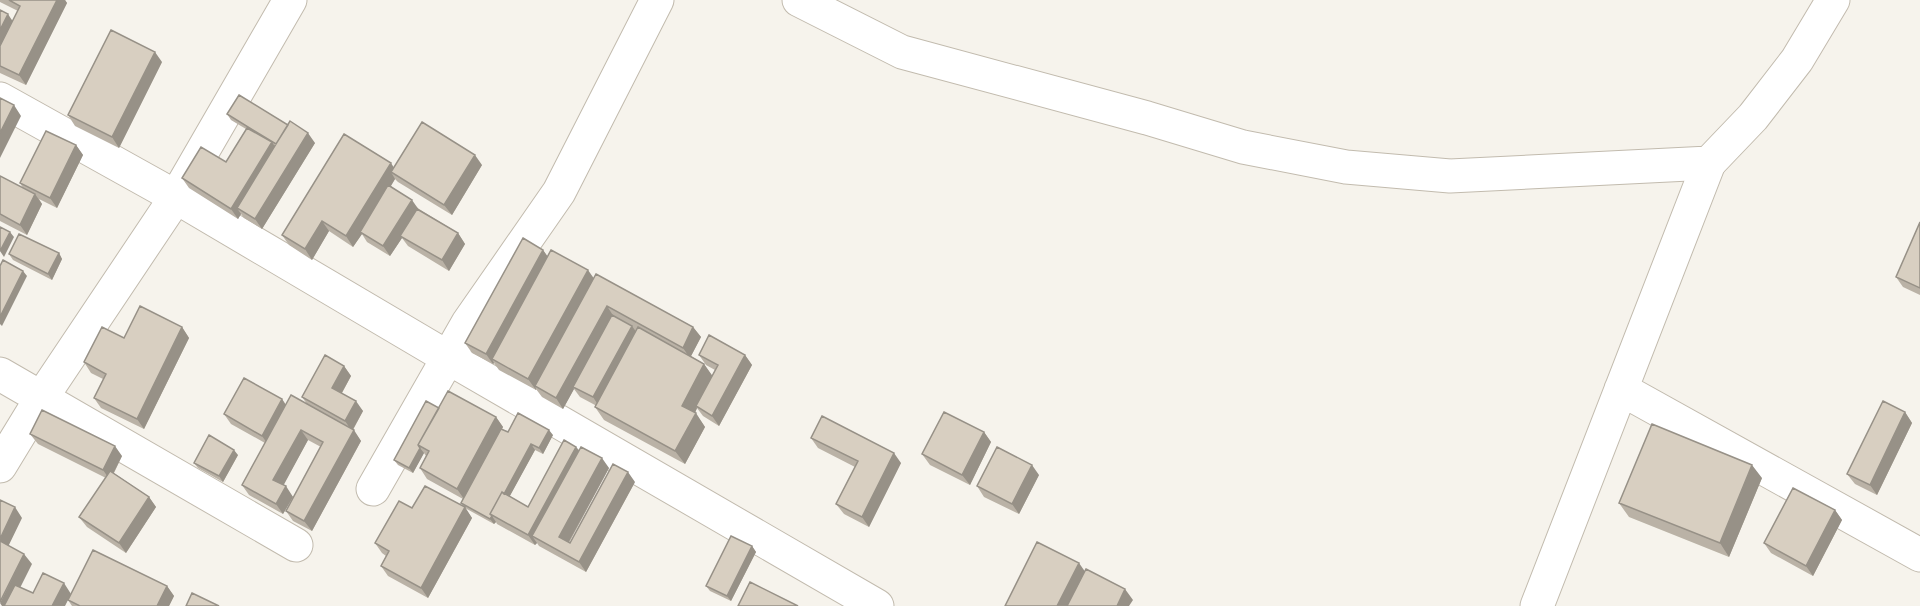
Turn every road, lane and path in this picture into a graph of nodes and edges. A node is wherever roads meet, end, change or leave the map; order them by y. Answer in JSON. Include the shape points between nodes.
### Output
{"nodes":[{"id":1,"x":290,"y":0,"type":"edge"},
{"id":2,"x":657,"y":0,"type":"edge"},
{"id":3,"x":799,"y":0,"type":"edge"},
{"id":4,"x":1833,"y":0,"type":"edge"},
{"id":5,"x":0,"y":99,"type":"edge"},
{"id":6,"x":1709,"y":163,"type":"junction"},
{"id":7,"x":176,"y":197,"type":"junction"},
{"id":8,"x":447,"y":357,"type":"junction"},
{"id":9,"x":0,"y":374,"type":"edge"},
{"id":10,"x":1621,"y":389,"type":"junction"},
{"id":11,"x":42,"y":396,"type":"junction"},
{"id":12,"x":0,"y":466,"type":"edge"},
{"id":13,"x":373,"y":489,"type":"dead end"},
{"id":14,"x":296,"y":546,"type":"dead end"},
{"id":15,"x":1920,"y":555,"type":"edge"},
{"id":16,"x":877,"y":606,"type":"edge"},
{"id":17,"x":1537,"y":606,"type":"edge"}],
"edges":[{"from":1,"to":7,"type":"street"},
{"from":2,"to":8,"type":"street","via":[[559,192]]},
{"from":3,"to":6,"type":"street","via":[[902,52],[1243,147],[1346,167],[1450,176]]},
{"from":4,"to":6,"type":"street","via":[[1797,60],[1753,117]]},
{"from":5,"to":7,"type":"street"},
{"from":6,"to":10,"type":"street"},
{"from":7,"to":8,"type":"street"},
{"from":7,"to":11,"type":"street"},
{"from":8,"to":13,"type":"street"},
{"from":8,"to":16,"type":"street"},
{"from":9,"to":11,"type":"street"},
{"from":10,"to":15,"type":"street"},
{"from":10,"to":17,"type":"street"},
{"from":11,"to":12,"type":"street"},
{"from":11,"to":14,"type":"street"}]}
